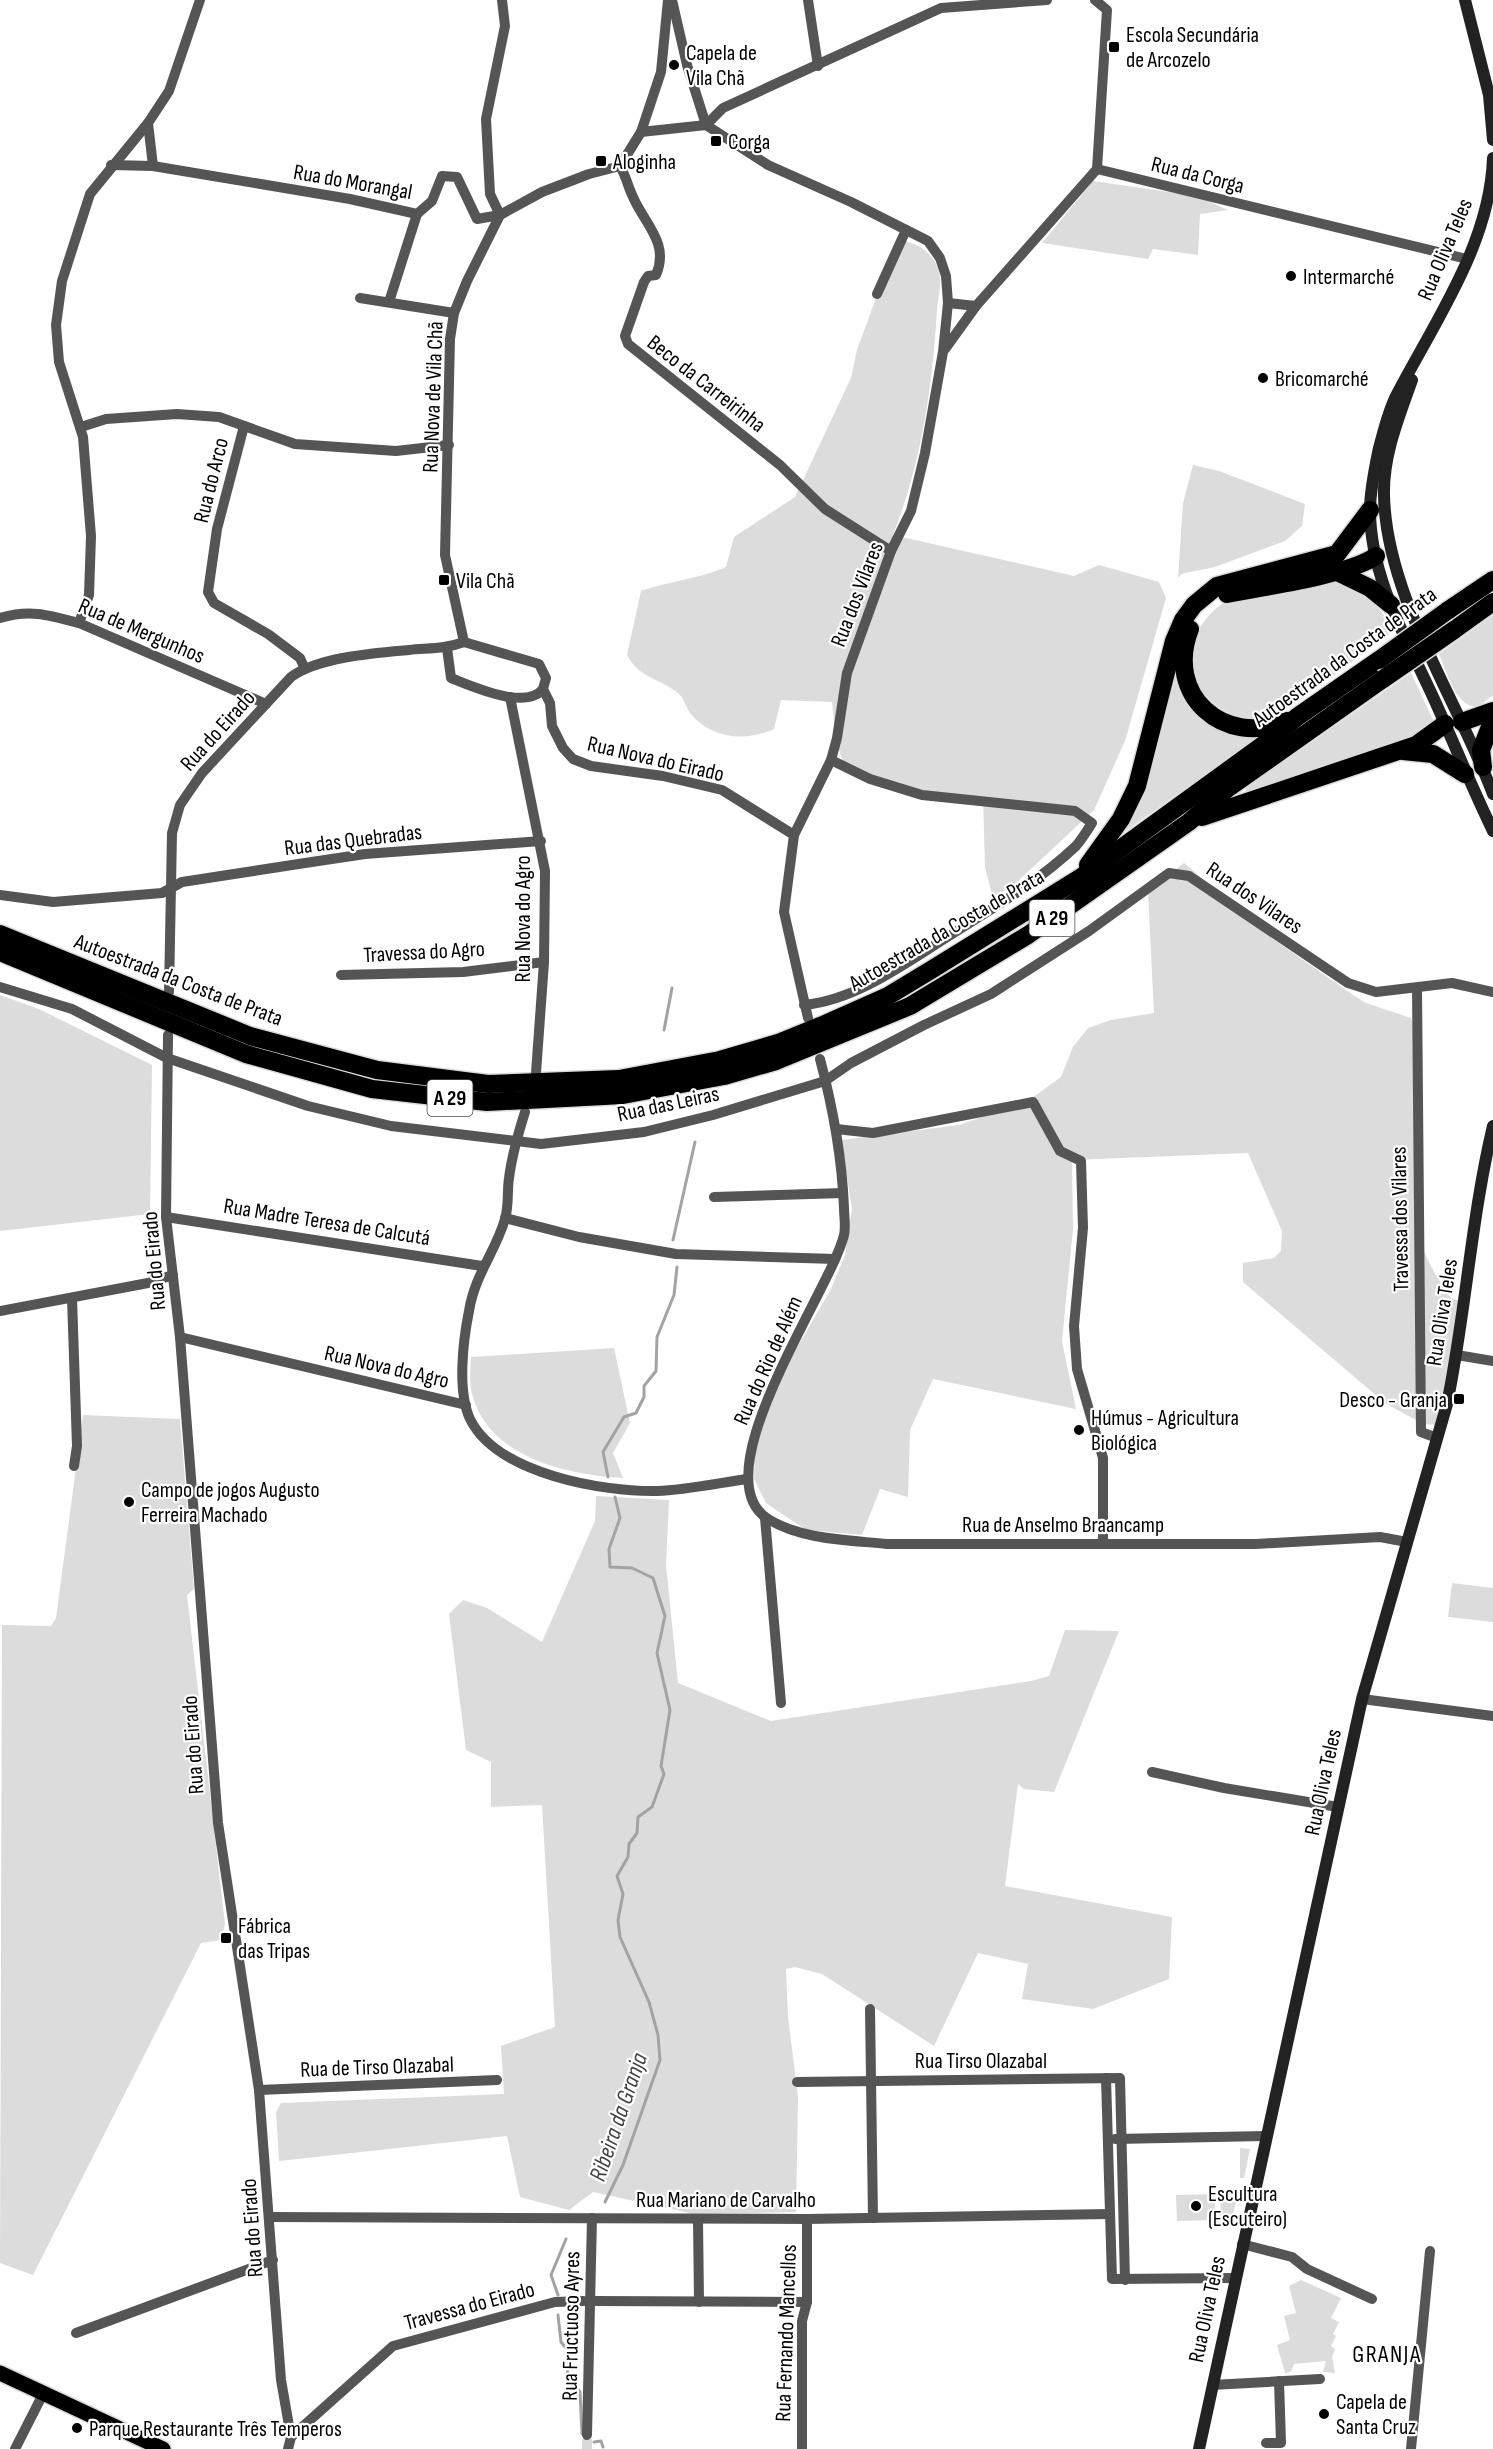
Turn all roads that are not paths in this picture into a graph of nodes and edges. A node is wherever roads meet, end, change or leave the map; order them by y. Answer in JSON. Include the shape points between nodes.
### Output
{"nodes":[{"id":1,"x":200,"y":0,"type":"edge"},
{"id":2,"x":502,"y":0,"type":"edge"},
{"id":3,"x":670,"y":0,"type":"edge"},
{"id":4,"x":808,"y":0,"type":"edge"},
{"id":5,"x":1047,"y":0,"type":"edge"},
{"id":6,"x":1095,"y":0,"type":"edge"},
{"id":7,"x":1465,"y":0,"type":"edge"},
{"id":8,"x":941,"y":4,"type":"edge"},
{"id":9,"x":818,"y":66,"type":"junction"},
{"id":10,"x":148,"y":123,"type":"junction"},
{"id":11,"x":706,"y":125,"type":"junction"},
{"id":12,"x":641,"y":132,"type":"junction"},
{"id":13,"x":1493,"y":140,"type":"edge"},
{"id":14,"x":1493,"y":158,"type":"edge"},
{"id":15,"x":111,"y":165,"type":"junction"},
{"id":16,"x":153,"y":166,"type":"junction"},
{"id":17,"x":620,"y":166,"type":"junction"},
{"id":18,"x":1097,"y":169,"type":"junction"},
{"id":19,"x":1491,"y":201,"type":"edge"},
{"id":20,"x":417,"y":214,"type":"junction"},
{"id":21,"x":500,"y":215,"type":"junction"},
{"id":22,"x":906,"y":230,"type":"junction"},
{"id":23,"x":1467,"y":259,"type":"junction"},
{"id":24,"x":877,"y":294,"type":"dead end"},
{"id":25,"x":360,"y":298,"type":"dead end"},
{"id":26,"x":389,"y":302,"type":"junction"},
{"id":27,"x":948,"y":303,"type":"junction"},
{"id":28,"x":976,"y":306,"type":"junction"},
{"id":29,"x":454,"y":313,"type":"junction"},
{"id":30,"x":943,"y":352,"type":"junction"},
{"id":31,"x":1421,"y":352,"type":"junction"},
{"id":32,"x":81,"y":426,"type":"junction"},
{"id":33,"x":244,"y":426,"type":"junction"},
{"id":34,"x":449,"y":445,"type":"junction"},
{"id":35,"x":1370,"y":510,"type":"junction"},
{"id":36,"x":1388,"y":537,"type":"junction"},
{"id":37,"x":891,"y":552,"type":"junction"},
{"id":38,"x":1376,"y":556,"type":"junction"},
{"id":39,"x":1336,"y":562,"type":"junction"},
{"id":40,"x":1395,"y":569,"type":"junction"},
{"id":41,"x":1493,"y":580,"type":"edge"},
{"id":42,"x":1493,"y":602,"type":"edge"},
{"id":43,"x":1391,"y":605,"type":"junction"},
{"id":44,"x":0,"y":618,"type":"edge"},
{"id":45,"x":79,"y":623,"type":"junction"},
{"id":46,"x":464,"y":642,"type":"junction"},
{"id":47,"x":447,"y":648,"type":"junction"},
{"id":48,"x":304,"y":667,"type":"junction"},
{"id":49,"x":543,"y":689,"type":"junction"},
{"id":50,"x":510,"y":697,"type":"junction"},
{"id":51,"x":266,"y":704,"type":"junction"},
{"id":52,"x":1493,"y":711,"type":"edge"},
{"id":53,"x":1297,"y":717,"type":"junction"},
{"id":54,"x":1493,"y":719,"type":"edge"},
{"id":55,"x":1452,"y":720,"type":"junction"},
{"id":56,"x":1398,"y":750,"type":"junction"},
{"id":57,"x":831,"y":760,"type":"junction"},
{"id":58,"x":1483,"y":767,"type":"junction"},
{"id":59,"x":1465,"y":774,"type":"junction"},
{"id":60,"x":1493,"y":794,"type":"edge"},
{"id":61,"x":1189,"y":822,"type":"junction"},
{"id":62,"x":1493,"y":831,"type":"edge"},
{"id":63,"x":794,"y":835,"type":"junction"},
{"id":64,"x":541,"y":841,"type":"junction"},
{"id":65,"x":1080,"y":878,"type":"junction"},
{"id":66,"x":172,"y":887,"type":"junction"},
{"id":67,"x":0,"y":895,"type":"edge"},
{"id":68,"x":0,"y":934,"type":"edge"},
{"id":69,"x":0,"y":952,"type":"edge"},
{"id":70,"x":544,"y":962,"type":"junction"},
{"id":71,"x":341,"y":975,"type":"dead end"},
{"id":72,"x":0,"y":987,"type":"edge"},
{"id":73,"x":1417,"y":988,"type":"junction"},
{"id":74,"x":169,"y":992,"type":"dead end"},
{"id":75,"x":1493,"y":992,"type":"edge"},
{"id":76,"x":804,"y":1005,"type":"junction"},
{"id":77,"x":808,"y":1018,"type":"dead end"},
{"id":78,"x":168,"y":1035,"type":"dead end"},
{"id":79,"x":167,"y":1058,"type":"junction"},
{"id":80,"x":820,"y":1059,"type":"dead end"},
{"id":81,"x":536,"y":1073,"type":"dead end"},
{"id":82,"x":825,"y":1081,"type":"junction"},
{"id":83,"x":525,"y":1112,"type":"dead end"},
{"id":84,"x":1493,"y":1126,"type":"edge"},
{"id":85,"x":836,"y":1130,"type":"junction"},
{"id":86,"x":516,"y":1142,"type":"junction"},
{"id":87,"x":843,"y":1193,"type":"junction"},
{"id":88,"x":714,"y":1197,"type":"dead end"},
{"id":89,"x":166,"y":1216,"type":"junction"},
{"id":90,"x":505,"y":1218,"type":"junction"},
{"id":91,"x":835,"y":1259,"type":"junction"},
{"id":92,"x":482,"y":1266,"type":"junction"},
{"id":93,"x":173,"y":1275,"type":"junction"},
{"id":94,"x":72,"y":1298,"type":"junction"},
{"id":95,"x":0,"y":1311,"type":"edge"},
{"id":96,"x":180,"y":1337,"type":"junction"},
{"id":97,"x":1457,"y":1355,"type":"junction"},
{"id":98,"x":1493,"y":1361,"type":"edge"},
{"id":99,"x":466,"y":1405,"type":"junction"},
{"id":100,"x":1437,"y":1438,"type":"junction"},
{"id":101,"x":74,"y":1466,"type":"dead end"},
{"id":102,"x":747,"y":1479,"type":"junction"},
{"id":103,"x":765,"y":1518,"type":"junction"},
{"id":104,"x":1407,"y":1542,"type":"junction"},
{"id":105,"x":1103,"y":1544,"type":"junction"},
{"id":106,"x":1362,"y":1699,"type":"junction"},
{"id":107,"x":781,"y":1703,"type":"dead end"},
{"id":108,"x":1493,"y":1716,"type":"edge"},
{"id":109,"x":1152,"y":1772,"type":"dead end"},
{"id":110,"x":1338,"y":1807,"type":"junction"},
{"id":111,"x":870,"y":2009,"type":"dead end"},
{"id":112,"x":1106,"y":2078,"type":"junction"},
{"id":113,"x":497,"y":2080,"type":"dead end"},
{"id":114,"x":870,"y":2080,"type":"junction"},
{"id":115,"x":797,"y":2082,"type":"dead end"},
{"id":116,"x":259,"y":2090,"type":"junction"},
{"id":117,"x":1266,"y":2136,"type":"junction"},
{"id":118,"x":1108,"y":2138,"type":"junction"},
{"id":119,"x":1122,"y":2139,"type":"junction"},
{"id":120,"x":1109,"y":2214,"type":"junction"},
{"id":121,"x":270,"y":2217,"type":"junction"},
{"id":122,"x":592,"y":2218,"type":"junction"},
{"id":123,"x":807,"y":2218,"type":"junction"},
{"id":124,"x":873,"y":2218,"type":"junction"},
{"id":125,"x":698,"y":2219,"type":"junction"},
{"id":126,"x":1242,"y":2244,"type":"junction"},
{"id":127,"x":1430,"y":2252,"type":"dead end"},
{"id":128,"x":273,"y":2260,"type":"junction"},
{"id":129,"x":1235,"y":2278,"type":"junction"},
{"id":130,"x":1125,"y":2280,"type":"junction"},
{"id":131,"x":1372,"y":2300,"type":"dead end"},
{"id":132,"x":583,"y":2301,"type":"dead end"},
{"id":133,"x":596,"y":2301,"type":"dead end"},
{"id":134,"x":699,"y":2302,"type":"junction"},
{"id":135,"x":807,"y":2302,"type":"junction"},
{"id":136,"x":76,"y":2333,"type":"dead end"},
{"id":137,"x":0,"y":2373,"type":"edge"},
{"id":138,"x":1320,"y":2379,"type":"dead end"},
{"id":139,"x":1280,"y":2381,"type":"junction"},
{"id":140,"x":1212,"y":2385,"type":"junction"},
{"id":141,"x":43,"y":2394,"type":"junction"},
{"id":142,"x":587,"y":2435,"type":"tunnel mouth"},
{"id":143,"x":291,"y":2437,"type":"junction"},
{"id":144,"x":1266,"y":2444,"type":"dead end"},
{"id":145,"x":15,"y":2449,"type":"edge"},
{"id":146,"x":163,"y":2449,"type":"edge"},
{"id":147,"x":288,"y":2449,"type":"edge"},
{"id":148,"x":802,"y":2449,"type":"edge"},
{"id":149,"x":1198,"y":2449,"type":"edge"},
{"id":150,"x":1411,"y":2449,"type":"edge"}],
"edges":[{"from":1,"to":10,"type":"street","via":[[169,91]]},
{"from":2,"to":21,"type":"street","via":[[505,26],[486,119],[490,194]]},
{"from":3,"to":11,"type":"street"},
{"from":3,"to":12,"type":"street","via":[[661,72]]},
{"from":4,"to":9,"type":"street"},
{"from":5,"to":8,"type":"street"},
{"from":6,"to":18,"type":"street","via":[[1107,10]]},
{"from":7,"to":13,"type":"main road","via":[[1489,95]]},
{"from":8,"to":9,"type":"street"},
{"from":9,"to":11,"type":"street","via":[[723,108]]},
{"from":10,"to":15,"type":"street"},
{"from":10,"to":16,"type":"street"},
{"from":11,"to":12,"type":"street"},
{"from":11,"to":22,"type":"street","via":[[768,165]]},
{"from":12,"to":17,"type":"street"},
{"from":14,"to":19,"type":"main road","name":"Rua Oliva Teles"},
{"from":15,"to":16,"type":"street","name":"Rua do Morangal"},
{"from":15,"to":32,"type":"street","via":[[90,194],[77,230],[62,281],[56,325],[59,362]]},
{"from":16,"to":20,"type":"street","name":"Rua do Morangal"},
{"from":17,"to":21,"type":"street","via":[[542,192]]},
{"from":17,"to":37,"type":"street","name":"Beco da Carreirinha","via":[[633,199],[657,235],[660,253],[660,267],[656,275],[648,276],[644,282],[625,336],[628,344],[780,465],[825,509]]},
{"from":18,"to":23,"type":"street","name":"Rua da Corga"},
{"from":18,"to":28,"type":"street"},
{"from":19,"to":23,"type":"main road","name":"Rua Oliva Teles"},
{"from":20,"to":21,"type":"street","name":"Rua do Morangal","via":[[432,201],[442,176],[447,176],[457,177],[477,219]]},
{"from":20,"to":26,"type":"street"},
{"from":21,"to":29,"type":"street","name":"Rua Nova de Vila Chã"},
{"from":22,"to":24,"type":"street"},
{"from":22,"to":27,"type":"street","via":[[928,241],[940,258]]},
{"from":23,"to":31,"type":"main road","name":"Rua Oliva Teles"},
{"from":25,"to":26,"type":"street"},
{"from":26,"to":29,"type":"street"},
{"from":27,"to":28,"type":"street"},
{"from":27,"to":30,"type":"street"},
{"from":28,"to":30,"type":"street"},
{"from":29,"to":34,"type":"street","name":"Rua Nova de Vila Chã","via":[[450,339]]},
{"from":30,"to":37,"type":"street","name":"Rua dos Vilares","via":[[911,511]]},
{"from":31,"to":35,"type":"main road","name":"Rua Oliva Teles","via":[[1385,424]]},
{"from":31,"to":36,"type":"main road","name":"Rua Oliva Teles","via":[[1388,455],[1384,495]]},
{"from":32,"to":33,"type":"street","via":[[106,419],[177,414],[219,417]]},
{"from":32,"to":45,"type":"street","via":[[91,536],[90,595]]},
{"from":33,"to":34,"type":"street","name":"Rua do Arco","via":[[295,444],[396,451]]},
{"from":33,"to":48,"type":"street","name":"Rua do Arco","via":[[217,529],[208,592],[214,603],[268,634],[300,658]]},
{"from":34,"to":46,"type":"street","name":"Rua Nova de Vila Chã","via":[[445,555]]},
{"from":35,"to":38,"type":"main road","name":"Rua Oliva Teles"},
{"from":35,"to":39,"type":"highway"},
{"from":36,"to":38,"type":"main road"},
{"from":36,"to":40,"type":"main road","name":"Rua Oliva Teles"},
{"from":37,"to":57,"type":"street","name":"Rua dos Vilares","via":[[847,674]]},
{"from":38,"to":39,"type":"highway","via":[[1367,562]]},
{"from":38,"to":40,"type":"main road"},
{"from":38,"to":43,"type":"main road","name":"Rua Oliva Teles"},
{"from":39,"to":43,"type":"highway"},
{"from":39,"to":53,"type":"highway","via":[[1226,594],[1192,626],[1184,645],[1188,685],[1198,704],[1213,718],[1255,729]]},
{"from":39,"to":65,"type":"highway","via":[[1217,586],[1194,604],[1174,640],[1137,786],[1121,819]]},
{"from":40,"to":55,"type":"main road","name":"Rua Oliva Teles","via":[[1448,690]]},
{"from":41,"to":53,"type":"highway","name":"Autoestrada da Costa de Prata","number":"A 29","bridge":true},
{"from":42,"to":61,"type":"highway","name":"Autoestrada da Costa de Prata","number":"A 29","bridge":true,"via":[[1227,789]]},
{"from":43,"to":55,"type":"main road","name":"Rua Oliva Teles","via":[[1433,698]]},
{"from":44,"to":45,"type":"street","name":"Rua de Mergunhos","via":[[22,612]]},
{"from":45,"to":51,"type":"street","name":"Rua de Mergunhos"},
{"from":46,"to":47,"type":"street"},
{"from":46,"to":49,"type":"street","name":"Rua Nova do Eirado","via":[[538,664],[546,678]]},
{"from":47,"to":48,"type":"street","via":[[365,655]]},
{"from":47,"to":50,"type":"street","via":[[451,678]]},
{"from":48,"to":51,"type":"street","name":"Rua do Eirado"},
{"from":49,"to":50,"type":"street","via":[[539,695],[524,699]]},
{"from":49,"to":63,"type":"street","name":"Rua Nova do Eirado","via":[[550,702],[552,726],[573,759],[591,766],[663,776],[722,790]]},
{"from":50,"to":64,"type":"street","name":"Rua Nova do Agro"},
{"from":51,"to":66,"type":"street","name":"Rua do Eirado","via":[[202,773],[180,805],[172,833]]},
{"from":52,"to":55,"type":"highway"},
{"from":53,"to":65,"type":"highway","name":"Autoestrada da Costa de Prata","number":"A 29"},
{"from":54,"to":58,"type":"highway","via":[[1481,750]]},
{"from":55,"to":56,"type":"highway","via":[[1416,745]]},
{"from":55,"to":58,"type":"main road","name":"Rua Oliva Teles"},
{"from":55,"to":59,"type":"main road","name":"Rua Oliva Teles"},
{"from":56,"to":59,"type":"highway","via":[[1433,754]]},
{"from":56,"to":61,"type":"highway"},
{"from":57,"to":63,"type":"street"},
{"from":57,"to":76,"type":"street","via":[[870,779],[922,795],[1075,811],[1092,823],[1077,844],[1022,890],[896,969],[844,995]]},
{"from":58,"to":60,"type":"main road","name":"Rua Oliva Teles"},
{"from":59,"to":62,"type":"main road","name":"Rua Oliva Teles"},
{"from":61,"to":69,"type":"highway","name":"Autoestrada da Costa de Prata","number":"A 29","via":[[1029,935],[910,1006],[776,1061],[724,1076],[623,1095],[487,1102],[372,1089],[246,1054]]},
{"from":63,"to":76,"type":"street","via":[[784,912]]},
{"from":64,"to":66,"type":"street","name":"Rua das Quebradas","via":[[365,854],[182,882]]},
{"from":64,"to":70,"type":"street","name":"Rua Nova do Agro","via":[[545,871]]},
{"from":65,"to":68,"type":"highway","name":"Autoestrada da Costa de Prata","number":"A 29","via":[[888,996],[778,1042],[720,1060],[619,1079],[488,1084],[377,1070],[250,1036]]},
{"from":66,"to":67,"type":"street","name":"Rua das Quebradas","via":[[162,893],[53,902]]},
{"from":66,"to":74,"type":"street","name":"Rua do Eirado"},
{"from":70,"to":71,"type":"street","name":"Travessa do Agro","via":[[463,972]]},
{"from":70,"to":81,"type":"street","name":"Rua Nova do Agro"},
{"from":72,"to":79,"type":"street","name":"Rua das Leiras","via":[[72,1009]]},
{"from":73,"to":75,"type":"street","name":"Rua dos Vilares","via":[[1452,983]]},
{"from":73,"to":82,"type":"street","name":"Rua dos Vilares","via":[[1376,992],[1348,983],[1189,876],[1169,873],[991,994],[861,1058]]},
{"from":73,"to":100,"type":"street","name":"Travessa dos Vilares","via":[[1421,1432]]},
{"from":76,"to":77,"type":"street"},
{"from":78,"to":79,"type":"street","name":"Rua do Eirado"},
{"from":79,"to":86,"type":"street","name":"Rua das Leiras","via":[[346,1116],[391,1126]]},
{"from":79,"to":89,"type":"street","name":"Rua do Eirado"},
{"from":80,"to":82,"type":"street","name":"Rua do Rio de Além"},
{"from":82,"to":85,"type":"street","name":"Rua do Rio de Além"},
{"from":82,"to":86,"type":"street","name":"Rua das Leiras","via":[[644,1132],[541,1144]]},
{"from":83,"to":86,"type":"street","name":"Rua Nova do Agro"},
{"from":84,"to":97,"type":"main road","name":"Rua Oliva Teles","via":[[1482,1173]]},
{"from":85,"to":87,"type":"street","name":"Rua do Rio de Além"},
{"from":85,"to":105,"type":"street","via":[[873,1133],[1033,1102],[1060,1151],[1081,1161],[1083,1228],[1074,1326],[1077,1369],[1103,1458]]},
{"from":86,"to":90,"type":"street","name":"Rua Nova do Agro"},
{"from":87,"to":88,"type":"street"},
{"from":87,"to":91,"type":"street","name":"Rua do Rio de Além","via":[[844,1233]]},
{"from":89,"to":92,"type":"street","name":"Rua Madre Teresa de Calcutá"},
{"from":89,"to":93,"type":"street","name":"Rua do Eirado"},
{"from":90,"to":91,"type":"street","via":[[579,1237],[676,1254]]},
{"from":90,"to":92,"type":"street","name":"Rua Nova do Agro"},
{"from":91,"to":102,"type":"street","name":"Rua do Rio de Além","via":[[765,1402],[750,1450]]},
{"from":92,"to":99,"type":"street","name":"Rua Nova do Agro","via":[[468,1313],[462,1368]]},
{"from":93,"to":94,"type":"street"},
{"from":93,"to":96,"type":"street","name":"Rua do Eirado"},
{"from":94,"to":95,"type":"street"},
{"from":94,"to":101,"type":"street","via":[[77,1446]]},
{"from":96,"to":99,"type":"street","name":"Rua Nova do Agro"},
{"from":96,"to":116,"type":"street","name":"Rua do Eirado","via":[[218,1822]]},
{"from":97,"to":98,"type":"street"},
{"from":97,"to":100,"type":"main road","name":"Rua Oliva Teles"},
{"from":99,"to":102,"type":"street","via":[[471,1419],[494,1446],[513,1460],[553,1477],[612,1489],[658,1491]]},
{"from":100,"to":104,"type":"main road","name":"Rua Oliva Teles"},
{"from":102,"to":103,"type":"street","via":[[754,1502]]},
{"from":103,"to":105,"type":"street","name":"Rua de Anselmo Braancamp","via":[[789,1530],[887,1544]]},
{"from":103,"to":107,"type":"street"},
{"from":104,"to":105,"type":"street","name":"Rua de Anselmo Braancamp","via":[[1380,1537],[1256,1544]]},
{"from":104,"to":106,"type":"main road","name":"Rua Oliva Teles"},
{"from":106,"to":108,"type":"street"},
{"from":106,"to":110,"type":"main road","name":"Rua Oliva Teles"},
{"from":109,"to":110,"type":"street"},
{"from":110,"to":117,"type":"main road","name":"Rua Oliva Teles"},
{"from":111,"to":114,"type":"street"},
{"from":112,"to":114,"type":"street","name":"Rua Tirso Olazabal"},
{"from":112,"to":118,"type":"street"},
{"from":112,"to":119,"type":"street","via":[[1120,2078]]},
{"from":113,"to":116,"type":"street","name":"Rua de Tirso Olazabal"},
{"from":114,"to":115,"type":"street","name":"Rua Tirso Olazabal"},
{"from":114,"to":124,"type":"street"},
{"from":116,"to":121,"type":"street","name":"Rua do Eirado"},
{"from":117,"to":119,"type":"street"},
{"from":117,"to":126,"type":"main road","name":"Rua Oliva Teles"},
{"from":118,"to":119,"type":"street"},
{"from":118,"to":120,"type":"street"},
{"from":119,"to":130,"type":"street"},
{"from":120,"to":124,"type":"street","name":"Rua Mariano de Carvalho"},
{"from":120,"to":130,"type":"street","via":[[1112,2278]]},
{"from":121,"to":122,"type":"street","name":"Rua Mariano de Carvalho"},
{"from":121,"to":128,"type":"street","name":"Rua do Eirado"},
{"from":122,"to":125,"type":"street","name":"Rua Mariano de Carvalho"},
{"from":122,"to":142,"type":"street","name":"Rua Fructuoso Ayres"},
{"from":123,"to":124,"type":"street","name":"Rua Mariano de Carvalho"},
{"from":123,"to":125,"type":"street","name":"Rua Mariano de Carvalho"},
{"from":123,"to":135,"type":"street","name":"Rua Fernando Mancellos"},
{"from":125,"to":134,"type":"street"},
{"from":126,"to":129,"type":"main road","name":"Rua Oliva Teles"},
{"from":126,"to":131,"type":"street","via":[[1292,2257],[1307,2269]]},
{"from":127,"to":150,"type":"street"},
{"from":128,"to":136,"type":"street"},
{"from":128,"to":143,"type":"street","name":"Rua do Eirado","via":[[280,2380]]},
{"from":129,"to":130,"type":"street"},
{"from":129,"to":140,"type":"main road","name":"Rua Oliva Teles"},
{"from":132,"to":143,"type":"street","name":"Travessa do Eirado","via":[[555,2302],[393,2346]]},
{"from":133,"to":134,"type":"street"},
{"from":134,"to":135,"type":"street"},
{"from":135,"to":148,"type":"street","name":"Rua Fernando Mancellos","via":[[802,2321]]},
{"from":137,"to":141,"type":"main road"},
{"from":138,"to":139,"type":"street"},
{"from":139,"to":140,"type":"street"},
{"from":139,"to":144,"type":"street","via":[[1281,2443]]},
{"from":140,"to":149,"type":"main road","name":"Rua Oliva Teles"},
{"from":141,"to":145,"type":"street"},
{"from":141,"to":146,"type":"main road"},
{"from":143,"to":147,"type":"street","name":"Rua do Eirado"}]}
